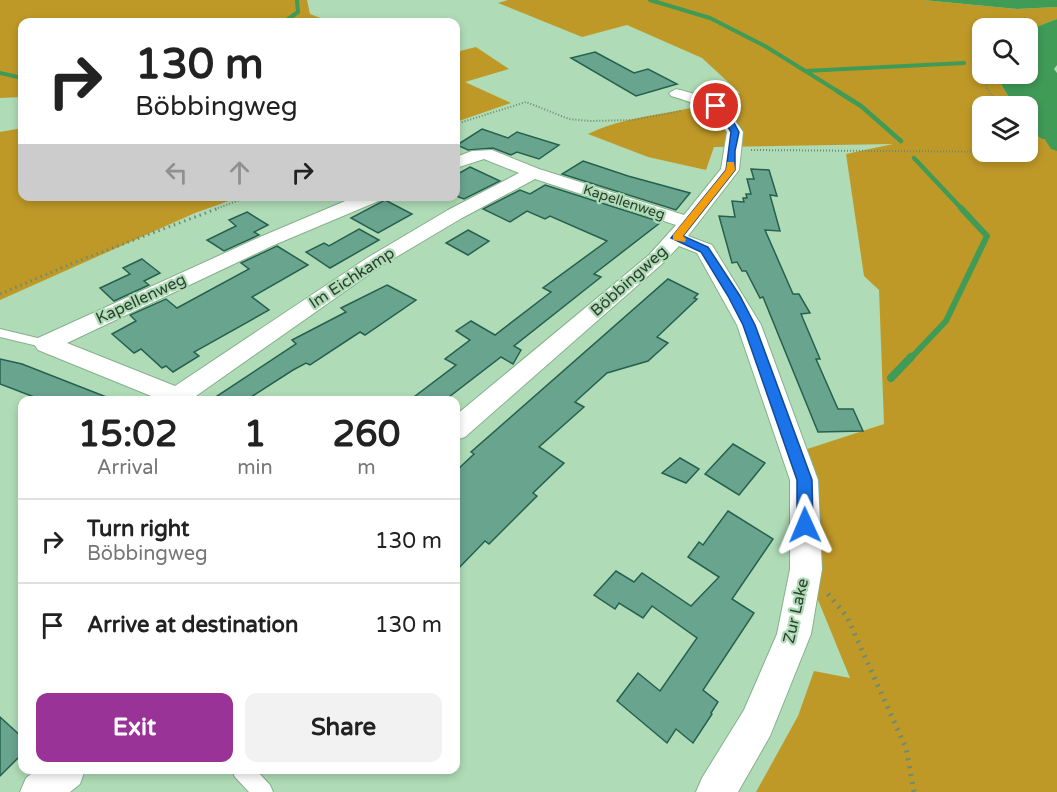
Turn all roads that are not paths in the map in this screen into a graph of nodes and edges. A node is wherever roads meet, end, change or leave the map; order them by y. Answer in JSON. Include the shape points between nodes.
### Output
{"nodes":[{"id":1,"x":676,"y":93,"type":"dead end"},
{"id":2,"x":460,"y":160,"type":"edge"},
{"id":3,"x":533,"y":173,"type":"junction"},
{"id":4,"x":362,"y":201,"type":"edge"},
{"id":5,"x":683,"y":230,"type":"junction"},
{"id":6,"x":0,"y":333,"type":"edge"},
{"id":7,"x":46,"y":344,"type":"junction"},
{"id":8,"x":177,"y":396,"type":"edge"},
{"id":9,"x":185,"y":396,"type":"edge"},
{"id":10,"x":460,"y":427,"type":"edge"},
{"id":11,"x":61,"y":774,"type":"edge"},
{"id":12,"x":246,"y":774,"type":"edge"},
{"id":13,"x":40,"y":792,"type":"edge"},
{"id":14,"x":263,"y":792,"type":"edge"},
{"id":15,"x":716,"y":792,"type":"edge"}],
"edges":[{"from":1,"to":5,"type":"street","name":"Böbbingweg","via":[[716,106],[735,132],[730,170]]},
{"from":2,"to":3,"type":"street","name":"Kapellenweg","via":[[486,154]]},
{"from":3,"to":5,"type":"street","name":"Kapellenweg"},
{"from":3,"to":9,"type":"street","name":"Im Eichkamp","via":[[374,262]]},
{"from":4,"to":7,"type":"street","name":"Kapellenweg"},
{"from":5,"to":10,"type":"street","name":"Böbbingweg","via":[[656,259]]},
{"from":5,"to":15,"type":"street","name":"Zur Lake","via":[[705,249],[749,325],[804,480],[806,569],[794,634],[757,723]]},
{"from":6,"to":7,"type":"lane"},
{"from":7,"to":8,"type":"street"},
{"from":11,"to":13,"type":"street"},
{"from":12,"to":14,"type":"lane"}]}
